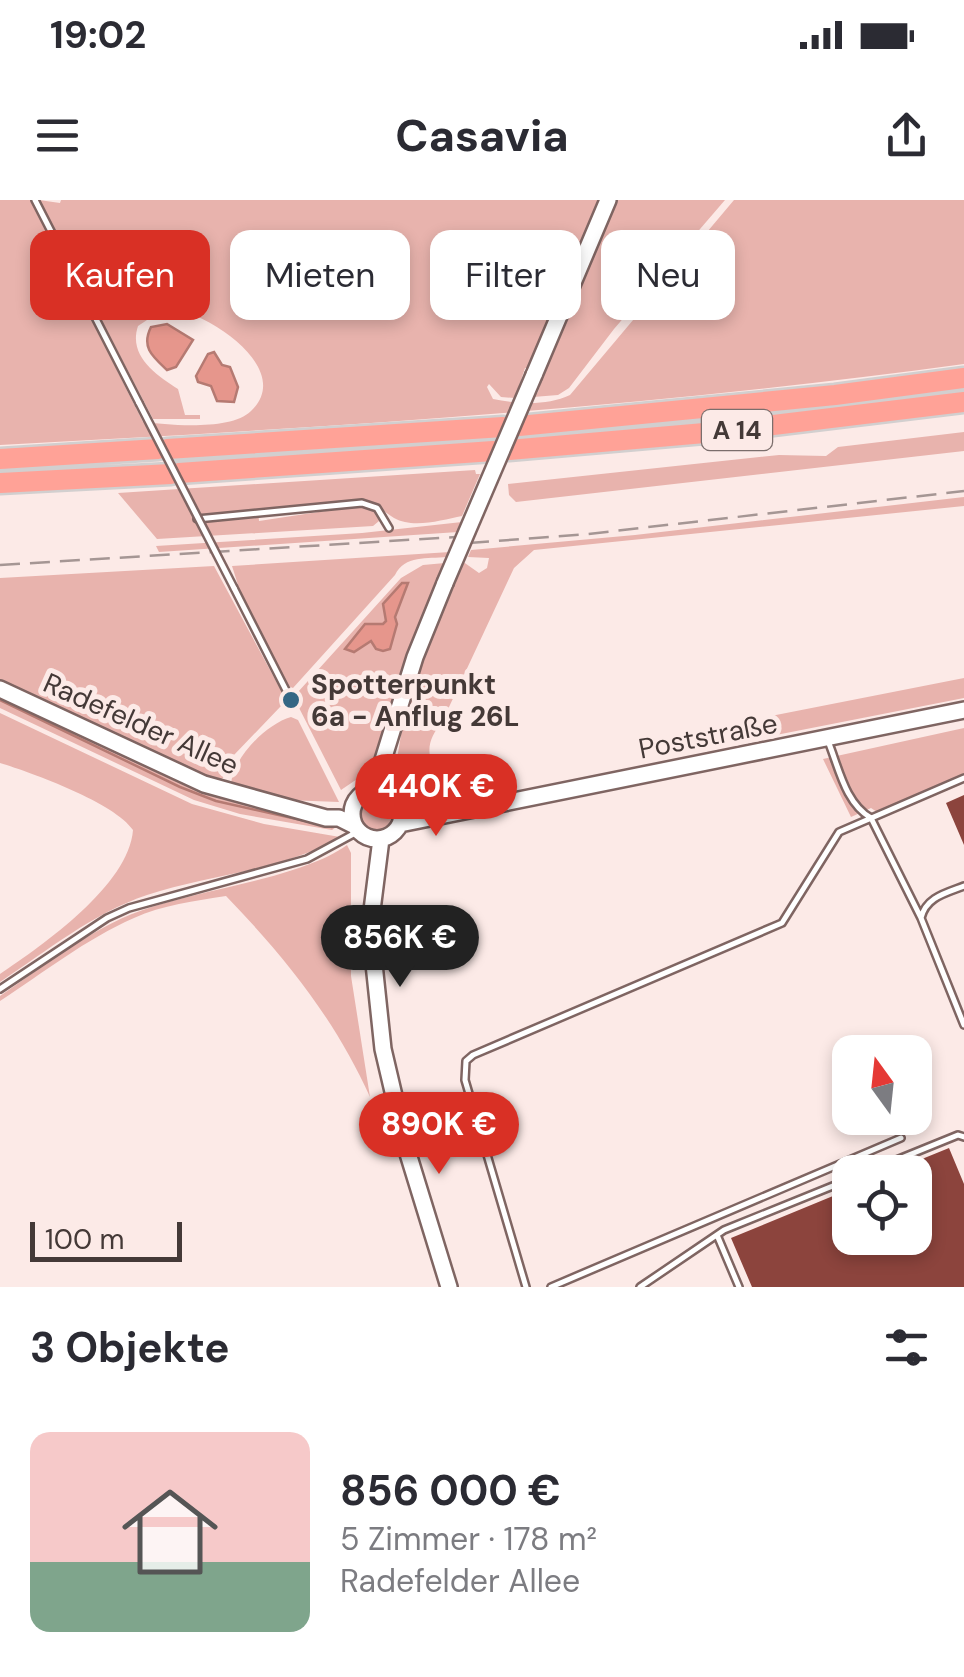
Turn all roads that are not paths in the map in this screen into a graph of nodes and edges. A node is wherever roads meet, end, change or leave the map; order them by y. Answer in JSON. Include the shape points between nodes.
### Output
{"nodes":[{"id":1,"x":35,"y":200,"type":"edge"},
{"id":2,"x":608,"y":200,"type":"edge"},
{"id":3,"x":964,"y":378,"type":"edge"},
{"id":4,"x":964,"y":402,"type":"edge"},
{"id":5,"x":0,"y":459,"type":"edge"},
{"id":6,"x":0,"y":483,"type":"edge"},
{"id":7,"x":197,"y":518,"type":"junction"},
{"id":8,"x":390,"y":528,"type":"dead end"},
{"id":9,"x":0,"y":689,"type":"edge"},
{"id":10,"x":291,"y":700,"type":"dead end"},
{"id":11,"x":964,"y":710,"type":"edge"},
{"id":12,"x":396,"y":720,"type":"junction"},
{"id":13,"x":827,"y":738,"type":"junction"},
{"id":14,"x":964,"y":778,"type":"edge"},
{"id":15,"x":369,"y":791,"type":"junction"},
{"id":16,"x":263,"y":802,"type":"junction"},
{"id":17,"x":353,"y":808,"type":"junction"},
{"id":18,"x":398,"y":809,"type":"junction"},
{"id":19,"x":871,"y":818,"type":"junction"},
{"id":20,"x":365,"y":833,"type":"junction"},
{"id":21,"x":964,"y":886,"type":"edge"},
{"id":22,"x":921,"y":918,"type":"junction"},
{"id":23,"x":370,"y":926,"type":"junction"},
{"id":24,"x":403,"y":928,"type":"dead end"},
{"id":25,"x":0,"y":989,"type":"edge"},
{"id":26,"x":964,"y":1024,"type":"edge"},
{"id":27,"x":964,"y":1137,"type":"edge"},
{"id":28,"x":901,"y":1138,"type":"dead end"},
{"id":29,"x":910,"y":1155,"type":"edge"},
{"id":30,"x":832,"y":1187,"type":"edge"},
{"id":31,"x":717,"y":1235,"type":"junction"},
{"id":32,"x":449,"y":1287,"type":"edge"},
{"id":33,"x":526,"y":1287,"type":"edge"},
{"id":34,"x":551,"y":1287,"type":"edge"},
{"id":35,"x":640,"y":1287,"type":"edge"},
{"id":36,"x":739,"y":1287,"type":"edge"}],
"edges":[{"from":1,"to":7,"type":"lane","bridge":true},
{"from":2,"to":12,"type":"main road","bridge":true,"via":[[445,583]]},
{"from":3,"to":5,"type":"highway","number":"A 14","via":[[511,426]]},
{"from":4,"to":6,"type":"highway","number":"A 14","via":[[716,432]]},
{"from":7,"to":8,"type":"lane","via":[[362,503],[377,508]]},
{"from":7,"to":10,"type":"lane","bridge":true},
{"from":9,"to":16,"type":"main road","name":"Radefelder Allee","via":[[154,763]]},
{"from":11,"to":13,"type":"main road","name":"Poststraße"},
{"from":12,"to":15,"type":"main road"},
{"from":12,"to":18,"type":"main road","via":[[390,778]]},
{"from":13,"to":18,"type":"main road","name":"Poststraße","via":[[462,810]]},
{"from":13,"to":19,"type":"lane","via":[[851,799]]},
{"from":14,"to":19,"type":"lane"},
{"from":15,"to":17,"type":"main road"},
{"from":15,"to":18,"type":"main road","via":[[377,789]]},
{"from":16,"to":17,"type":"main road","name":"Radefelder Allee"},
{"from":16,"to":20,"type":"main road","name":"Radefelder Allee","via":[[339,818]]},
{"from":17,"to":20,"type":"main road"},
{"from":18,"to":20,"type":"main road","via":[[389,836]]},
{"from":19,"to":22,"type":"lane"},
{"from":19,"to":33,"type":"lane","via":[[838,832],[782,922],[466,1061],[465,1080]]},
{"from":20,"to":23,"type":"main road"},
{"from":20,"to":25,"type":"lane","via":[[306,859],[129,908]]},
{"from":21,"to":22,"type":"lane","via":[[934,898]]},
{"from":22,"to":26,"type":"lane"},
{"from":23,"to":24,"type":"lane"},
{"from":23,"to":32,"type":"main road","via":[[390,1086]]},
{"from":27,"to":29,"type":"lane"},
{"from":28,"to":34,"type":"lane"},
{"from":30,"to":31,"type":"lane"},
{"from":31,"to":35,"type":"lane"},
{"from":31,"to":36,"type":"lane"}]}
